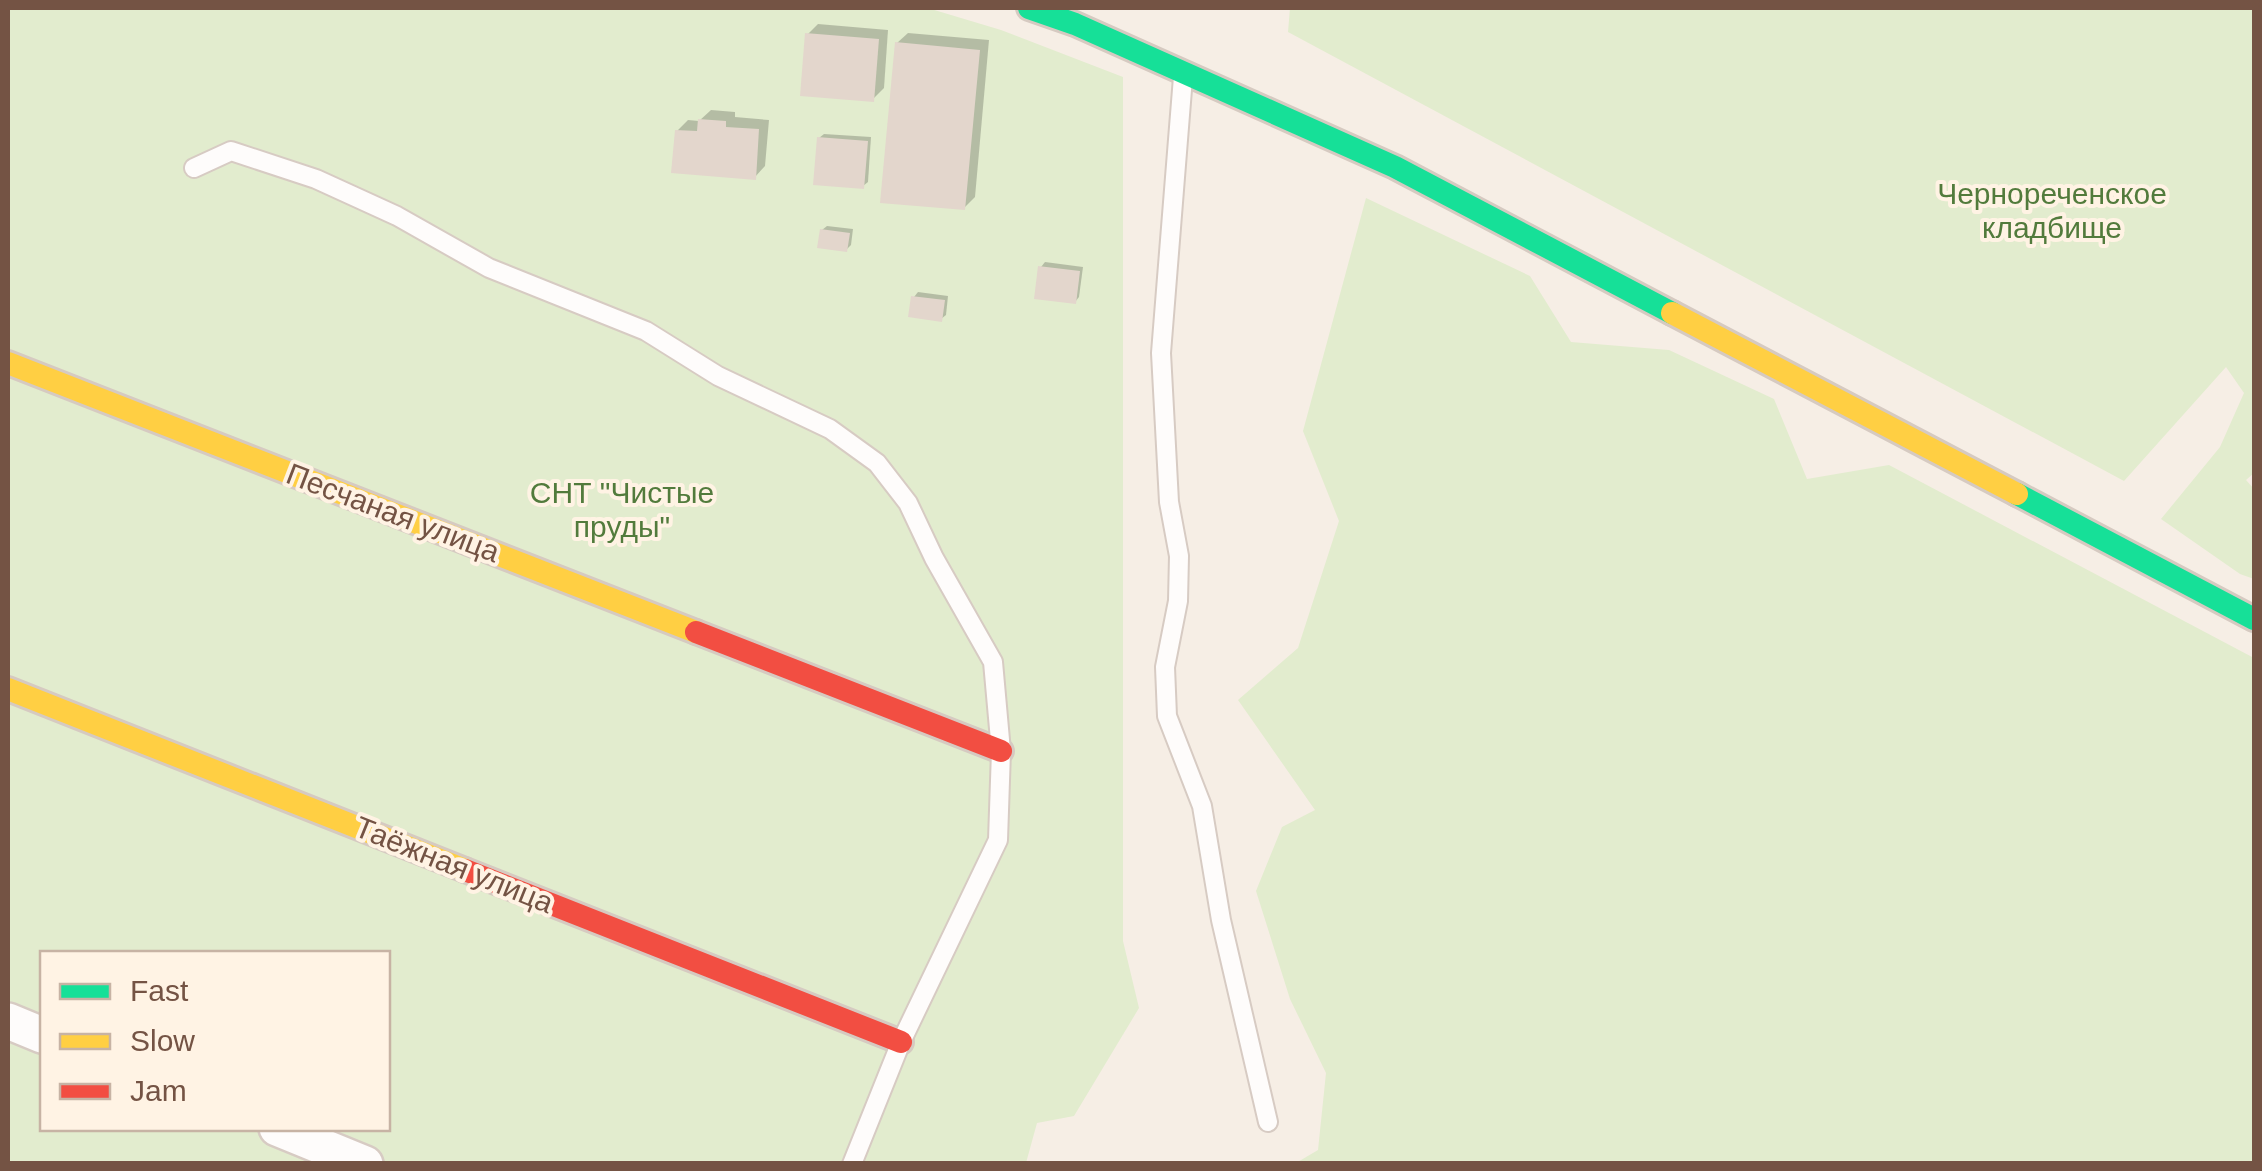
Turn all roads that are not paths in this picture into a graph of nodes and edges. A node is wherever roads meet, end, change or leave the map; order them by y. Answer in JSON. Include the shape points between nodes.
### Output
{"nodes":[{"id":1,"x":1030,"y":8,"type":"edge"},
{"id":2,"x":1184,"y":72,"type":"junction"},
{"id":3,"x":194,"y":168,"type":"dead end"},
{"id":4,"x":8,"y":363,"type":"edge"},
{"id":5,"x":2254,"y":619,"type":"edge"},
{"id":6,"x":8,"y":689,"type":"edge"},
{"id":7,"x":1002,"y":751,"type":"junction"},
{"id":8,"x":8,"y":1021,"type":"edge"},
{"id":9,"x":40,"y":1034,"type":"edge"},
{"id":10,"x":901,"y":1042,"type":"junction"},
{"id":11,"x":1268,"y":1122,"type":"dead end"},
{"id":12,"x":284,"y":1131,"type":"edge"},
{"id":13,"x":364,"y":1164,"type":"edge"},
{"id":14,"x":852,"y":1164,"type":"edge"}],
"edges":[{"from":1,"to":2,"type":"street"},
{"from":2,"to":5,"type":"street","via":[[1395,167]]},
{"from":2,"to":11,"type":"lane","via":[[1161,354],[1169,502],[1179,556],[1165,666],[1167,716],[1202,806]]},
{"from":3,"to":7,"type":"lane","via":[[231,151],[316,179],[489,268],[646,331],[718,376],[830,429],[877,463],[908,503],[993,662]]},
{"from":4,"to":7,"type":"street","name":"Песчаная улица"},
{"from":6,"to":10,"type":"street","name":"Таёжная улица"},
{"from":7,"to":10,"type":"lane","via":[[998,840]]},
{"from":8,"to":9,"type":"street"},
{"from":10,"to":14,"type":"lane"},
{"from":12,"to":13,"type":"street"}]}
